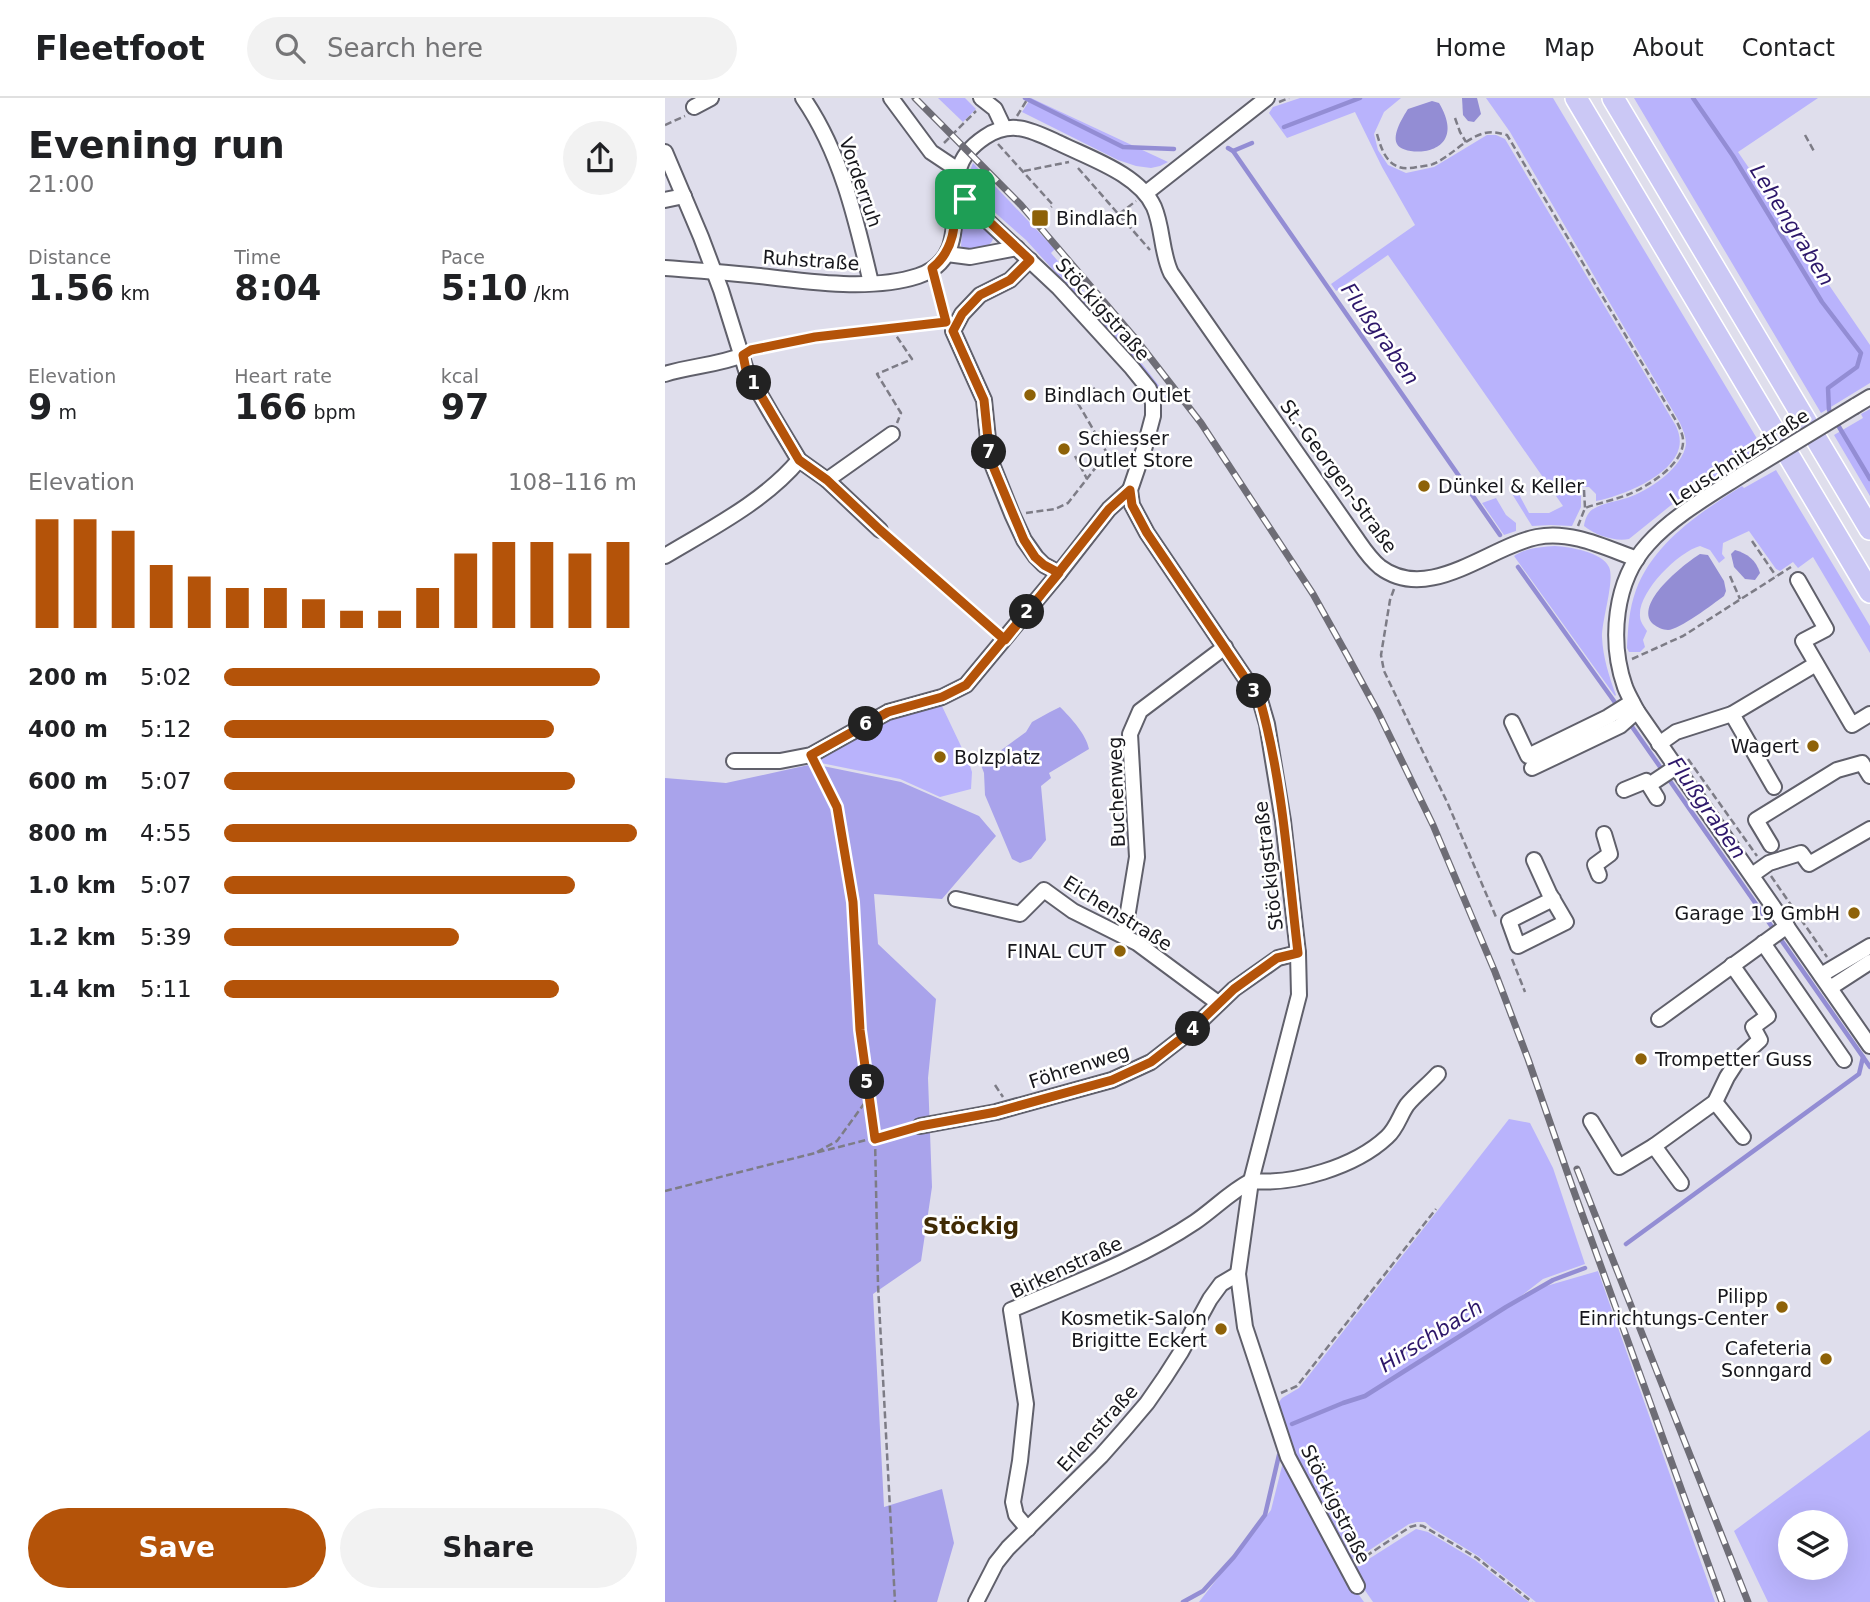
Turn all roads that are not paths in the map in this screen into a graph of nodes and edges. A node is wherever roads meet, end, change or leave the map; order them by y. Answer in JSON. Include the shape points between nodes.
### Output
{"nodes":[{"id":1,"x":711,"y":98,"type":"edge"},
{"id":2,"x":803,"y":98,"type":"edge"},
{"id":3,"x":891,"y":98,"type":"edge"},
{"id":4,"x":981,"y":98,"type":"edge"},
{"id":5,"x":1267,"y":98,"type":"edge"},
{"id":6,"x":1576,"y":98,"type":"edge"},
{"id":7,"x":1613,"y":98,"type":"edge"},
{"id":8,"x":694,"y":107,"type":"road end"},
{"id":9,"x":1004,"y":128,"type":"junction"},
{"id":10,"x":665,"y":152,"type":"edge"},
{"id":11,"x":958,"y":170,"type":"junction"},
{"id":12,"x":956,"y":186,"type":"junction"},
{"id":13,"x":1146,"y":194,"type":"junction"},
{"id":14,"x":684,"y":196,"type":"junction"},
{"id":15,"x":665,"y":200,"type":"edge"},
{"id":16,"x":1017,"y":248,"type":"junction"},
{"id":17,"x":947,"y":254,"type":"junction"},
{"id":18,"x":1030,"y":260,"type":"junction"},
{"id":19,"x":665,"y":268,"type":"edge"},
{"id":20,"x":714,"y":271,"type":"junction"},
{"id":21,"x":871,"y":283,"type":"junction"},
{"id":22,"x":743,"y":355,"type":"junction"},
{"id":23,"x":665,"y":374,"type":"edge"},
{"id":24,"x":1870,"y":397,"type":"edge"},
{"id":25,"x":892,"y":434,"type":"road end"},
{"id":26,"x":799,"y":460,"type":"junction"},
{"id":27,"x":827,"y":480,"type":"junction"},
{"id":28,"x":1130,"y":490,"type":"junction"},
{"id":29,"x":1870,"y":529,"type":"edge"},
{"id":30,"x":880,"y":530,"type":"road end"},
{"id":31,"x":665,"y":556,"type":"edge"},
{"id":32,"x":1637,"y":559,"type":"junction"},
{"id":33,"x":1059,"y":573,"type":"junction"},
{"id":34,"x":1795,"y":573,"type":"road end"},
{"id":35,"x":1870,"y":592,"type":"edge"},
{"id":36,"x":1226,"y":648,"type":"junction"},
{"id":37,"x":1816,"y":664,"type":"junction"},
{"id":38,"x":1627,"y":713,"type":"junction"},
{"id":39,"x":1733,"y":714,"type":"junction"},
{"id":40,"x":1870,"y":714,"type":"edge"},
{"id":41,"x":1511,"y":722,"type":"dead end"},
{"id":42,"x":1659,"y":744,"type":"junction"},
{"id":43,"x":734,"y":761,"type":"dead end"},
{"id":44,"x":1532,"y":768,"type":"dead end"},
{"id":45,"x":1870,"y":776,"type":"edge"},
{"id":46,"x":1662,"y":780,"type":"junction"},
{"id":47,"x":1774,"y":787,"type":"dead end"},
{"id":48,"x":1625,"y":790,"type":"dead end"},
{"id":49,"x":1870,"y":829,"type":"edge"},
{"id":50,"x":1604,"y":834,"type":"dead end"},
{"id":51,"x":1772,"y":845,"type":"dead end"},
{"id":52,"x":1534,"y":860,"type":"dead end"},
{"id":53,"x":1599,"y":875,"type":"dead end"},
{"id":54,"x":1752,"y":875,"type":"junction"},
{"id":55,"x":956,"y":899,"type":"dead end"},
{"id":56,"x":1553,"y":899,"type":"dead end"},
{"id":57,"x":1775,"y":934,"type":"junction"},
{"id":58,"x":1124,"y":936,"type":"junction"},
{"id":59,"x":1870,"y":946,"type":"edge"},
{"id":60,"x":1298,"y":953,"type":"junction"},
{"id":61,"x":1870,"y":962,"type":"edge"},
{"id":62,"x":1732,"y":965,"type":"junction"},
{"id":63,"x":1821,"y":975,"type":"junction"},
{"id":64,"x":1830,"y":988,"type":"junction"},
{"id":65,"x":1218,"y":1003,"type":"junction"},
{"id":66,"x":1659,"y":1018,"type":"dead end"},
{"id":67,"x":1870,"y":1046,"type":"edge"},
{"id":68,"x":1844,"y":1060,"type":"dead end"},
{"id":69,"x":1438,"y":1074,"type":"dead end"},
{"id":70,"x":1715,"y":1102,"type":"junction"},
{"id":71,"x":1591,"y":1121,"type":"dead end"},
{"id":72,"x":920,"y":1126,"type":"road end"},
{"id":73,"x":1742,"y":1137,"type":"dead end"},
{"id":74,"x":1654,"y":1146,"type":"junction"},
{"id":75,"x":1251,"y":1181,"type":"junction"},
{"id":76,"x":1681,"y":1183,"type":"dead end"},
{"id":77,"x":1238,"y":1273,"type":"junction"},
{"id":78,"x":1028,"y":1529,"type":"junction"},
{"id":79,"x":1357,"y":1586,"type":"dead end"},
{"id":80,"x":976,"y":1602,"type":"edge"}],
"edges":[{"from":1,"to":8,"type":"street"},
{"from":2,"to":21,"type":"street","name":"Vorderruh","via":[[834,154]]},
{"from":3,"to":11,"type":"street","via":[[931,152]]},
{"from":4,"to":9,"type":"street","via":[[995,109]]},
{"from":5,"to":13,"type":"street"},
{"from":6,"to":35,"type":"highway"},
{"from":7,"to":29,"type":"highway"},
{"from":9,"to":11,"type":"street","via":[[969,151]]},
{"from":9,"to":13,"type":"street","via":[[1026,128],[1042,135],[1127,177]]},
{"from":10,"to":14,"type":"street"},
{"from":11,"to":12,"type":"street"},
{"from":12,"to":16,"type":"street"},
{"from":12,"to":17,"type":"street","via":[[954,235]]},
{"from":13,"to":32,"type":"street","name":"St.-Georgen-Straße","via":[[1154,207],[1171,274],[1380,567],[1410,579],[1435,577],[1515,543],[1552,535],[1577,538]]},
{"from":14,"to":15,"type":"street"},
{"from":14,"to":20,"type":"street"},
{"from":16,"to":17,"type":"street","via":[[970,257]]},
{"from":16,"to":18,"type":"street","name":"Stöckigstraße"},
{"from":17,"to":21,"type":"street","name":"Ruhstraße","via":[[919,276]]},
{"from":18,"to":28,"type":"street","name":"Stöckigstraße","via":[[1149,389],[1153,416]]},
{"from":18,"to":33,"type":"street","via":[[1010,280],[980,295],[953,331],[984,400],[990,459],[1024,540],[1035,557]]},
{"from":19,"to":20,"type":"street","name":"Ruhstraße"},
{"from":20,"to":21,"type":"street","name":"Ruhstraße"},
{"from":20,"to":22,"type":"street"},
{"from":22,"to":23,"type":"street"},
{"from":22,"to":26,"type":"street","via":[[746,370]]},
{"from":24,"to":32,"type":"street","name":"Leuschnitzstraße","bridge":true,"via":[[1712,494],[1647,545]]},
{"from":25,"to":27,"type":"street"},
{"from":26,"to":27,"type":"street"},
{"from":26,"to":31,"type":"street","via":[[733,517]]},
{"from":27,"to":30,"type":"street"},
{"from":28,"to":33,"type":"street","via":[[1109,509]]},
{"from":28,"to":36,"type":"street","name":"Stöckigstraße","via":[[1132,505],[1147,533]]},
{"from":32,"to":38,"type":"street","via":[[1618,611],[1615,637]]},
{"from":33,"to":43,"type":"street","via":[[966,685],[888,712],[811,755],[780,761]]},
{"from":34,"to":37,"type":"street","via":[[1826,629],[1803,641]]},
{"from":36,"to":58,"type":"street","name":"Buchenweg","via":[[1140,711],[1130,734],[1137,857]]},
{"from":36,"to":60,"type":"street","name":"Stöckigstraße","via":[[1260,700],[1267,724]]},
{"from":37,"to":39,"type":"street"},
{"from":37,"to":40,"type":"street","via":[[1852,724]]},
{"from":38,"to":41,"type":"street","via":[[1528,756]]},
{"from":38,"to":42,"type":"street"},
{"from":38,"to":44,"type":"street"},
{"from":39,"to":42,"type":"street","via":[[1676,732]]},
{"from":39,"to":47,"type":"street"},
{"from":42,"to":46,"type":"street"},
{"from":45,"to":51,"type":"street","via":[[1862,763],[1837,771],[1756,820]]},
{"from":46,"to":48,"type":"street","via":[[1646,780]]},
{"from":46,"to":54,"type":"street"},
{"from":49,"to":54,"type":"street","via":[[1809,864],[1801,852],[1769,863]]},
{"from":50,"to":53,"type":"street","via":[[1610,854],[1595,865]]},
{"from":52,"to":56,"type":"street"},
{"from":54,"to":57,"type":"street"},
{"from":55,"to":58,"type":"street","name":"Eichenstraße","via":[[1020,914],[1044,890],[1073,911]]},
{"from":57,"to":62,"type":"street"},
{"from":57,"to":63,"type":"street"},
{"from":57,"to":68,"type":"street"},
{"from":58,"to":65,"type":"street","name":"Eichenstraße"},
{"from":59,"to":63,"type":"street"},
{"from":60,"to":65,"type":"street","name":"Föhrenweg","via":[[1277,958]]},
{"from":60,"to":75,"type":"street","name":"Stöckigstraße","via":[[1299,995]]},
{"from":61,"to":64,"type":"street"},
{"from":62,"to":66,"type":"street"},
{"from":62,"to":70,"type":"street","via":[[1768,1016],[1753,1027],[1760,1040],[1738,1060]]},
{"from":63,"to":64,"type":"street"},
{"from":64,"to":67,"type":"street"},
{"from":65,"to":72,"type":"street","name":"Föhrenweg","via":[[1169,1049],[1131,1073],[996,1112]]},
{"from":69,"to":75,"type":"street","via":[[1406,1107],[1387,1137],[1366,1152],[1293,1180]]},
{"from":70,"to":73,"type":"street"},
{"from":70,"to":74,"type":"street"},
{"from":71,"to":74,"type":"street","via":[[1619,1167]]},
{"from":74,"to":76,"type":"street"},
{"from":75,"to":77,"type":"street","name":"Stöckigstraße"},
{"from":75,"to":78,"type":"street","name":"Birkenstraße","via":[[1195,1222],[1138,1255],[1011,1310],[1026,1404],[1013,1509]]},
{"from":77,"to":78,"type":"street","name":"Erlenstraße","via":[[1210,1298],[1181,1352],[1139,1412]]},
{"from":77,"to":79,"type":"street","name":"Stöckigstraße","via":[[1245,1327],[1288,1457]]},
{"from":78,"to":80,"type":"street","name":"Erlenstraße","via":[[996,1563]]}]}
